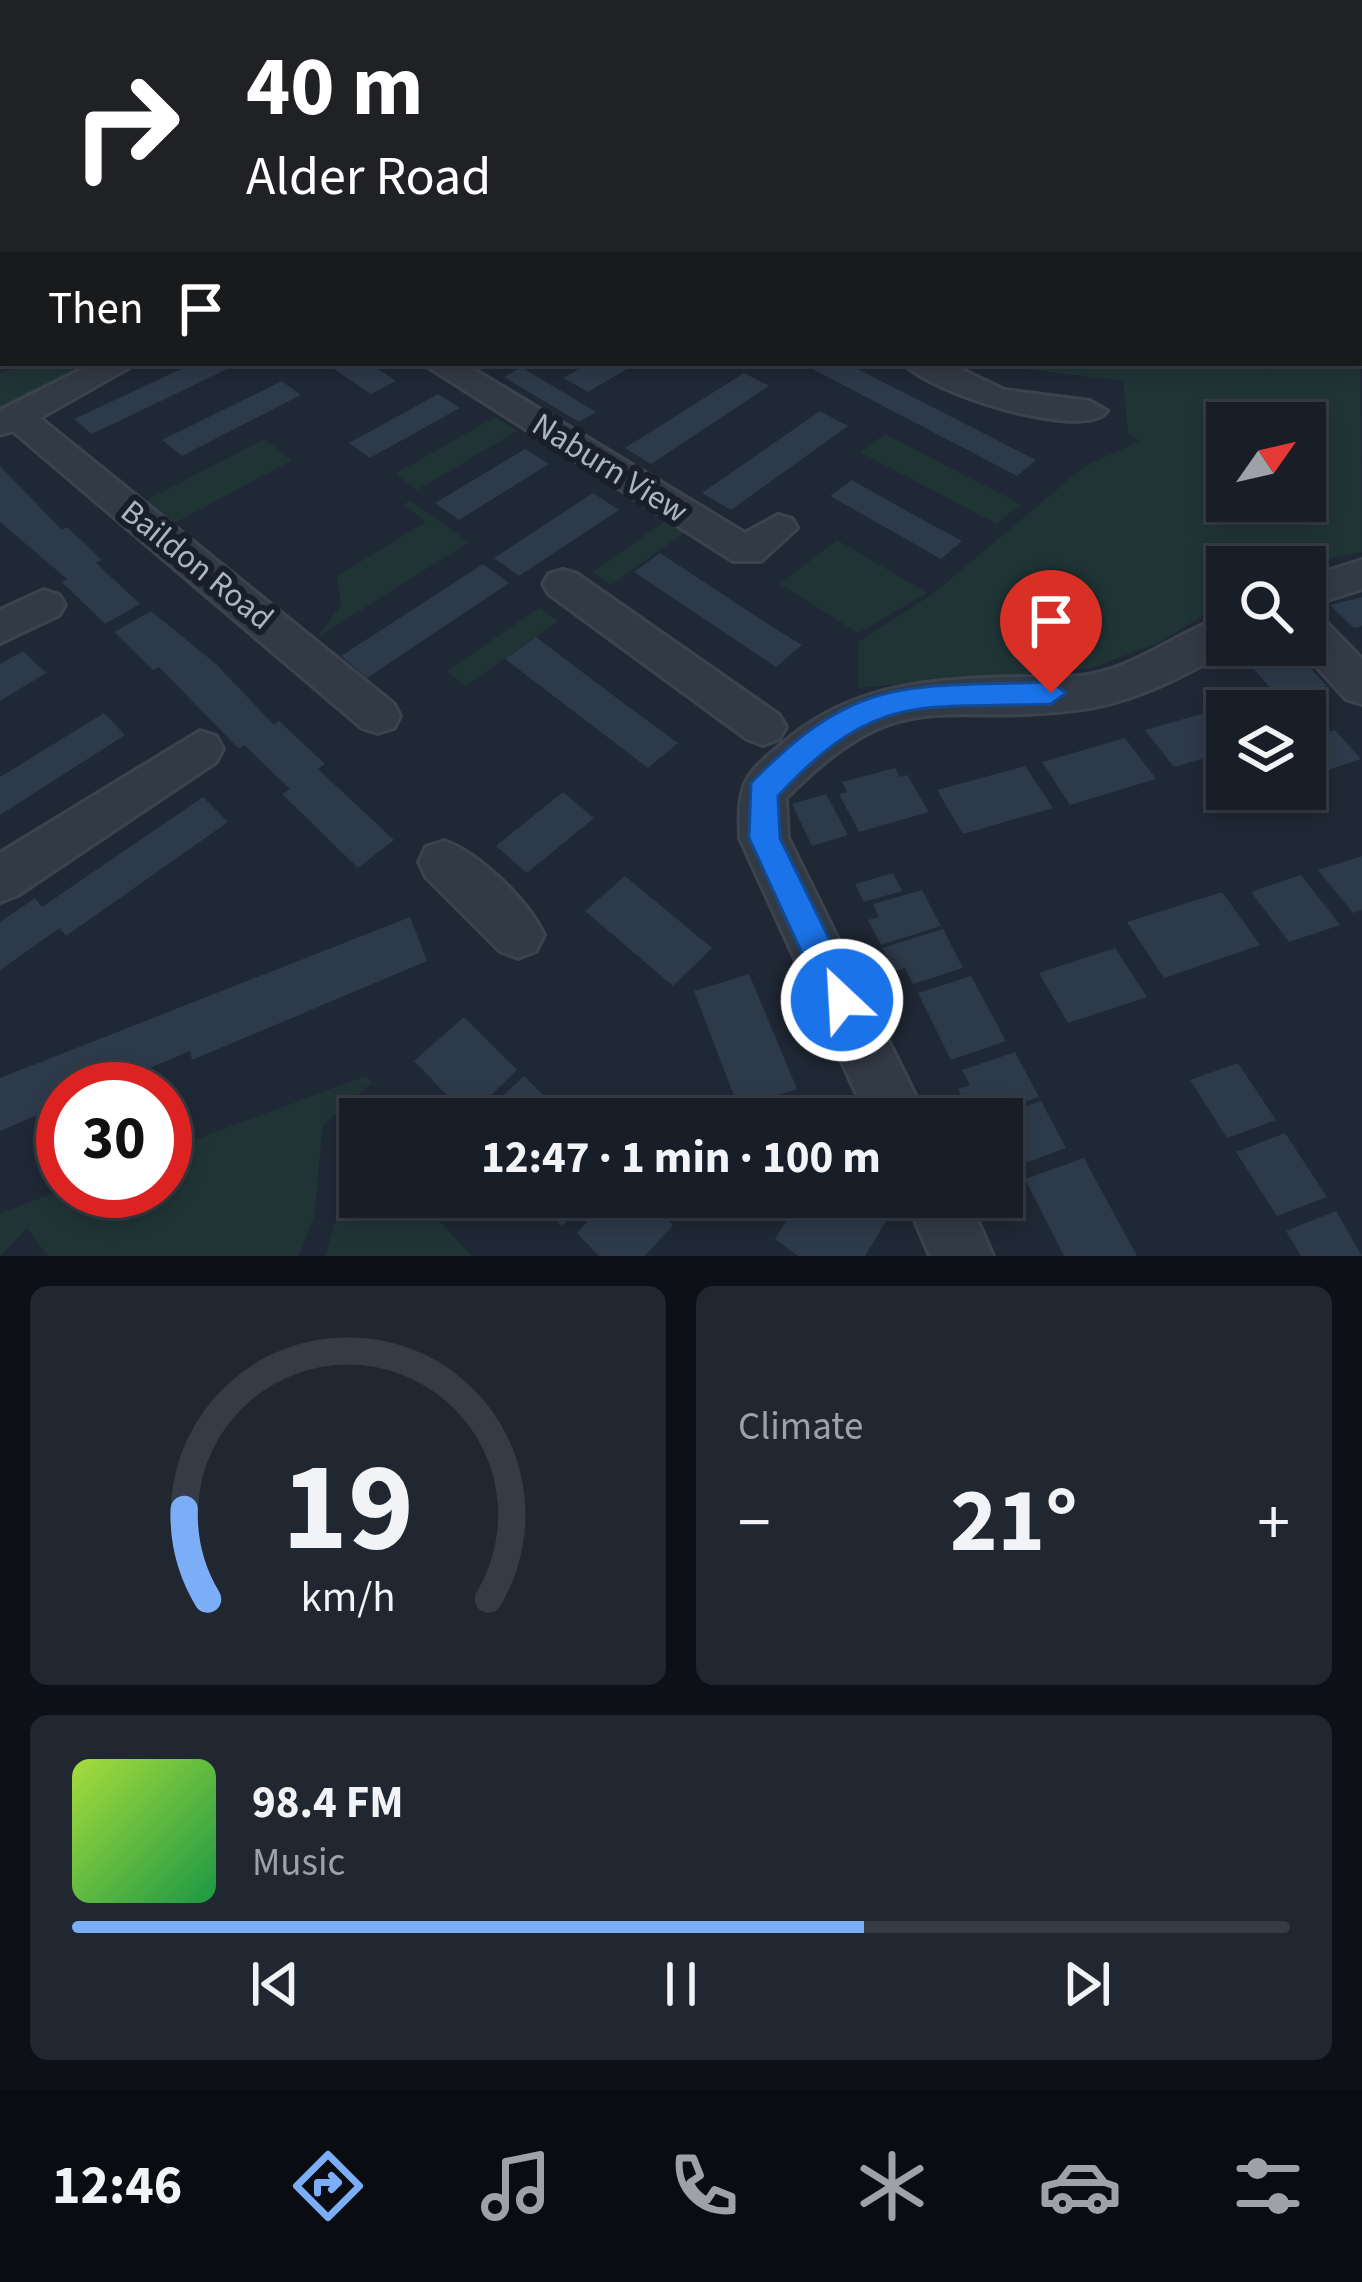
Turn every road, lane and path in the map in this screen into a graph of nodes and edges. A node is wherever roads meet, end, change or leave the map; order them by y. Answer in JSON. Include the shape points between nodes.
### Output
{"nodes":[{"id":1,"x":114,"y":366,"type":"edge"},
{"id":2,"x":444,"y":366,"type":"edge"},
{"id":3,"x":927,"y":366,"type":"edge"},
{"id":4,"x":1090,"y":411,"type":"dead end"},
{"id":5,"x":8,"y":420,"type":"edge"},
{"id":6,"x":778,"y":528,"type":"dead end"},
{"id":7,"x":1362,"y":574,"type":"edge"},
{"id":8,"x":562,"y":584,"type":"dead end"},
{"id":9,"x":1326,"y":586,"type":"edge"},
{"id":10,"x":44,"y":605,"type":"dead end"},
{"id":11,"x":0,"y":628,"type":"edge"},
{"id":12,"x":1206,"y":644,"type":"edge"},
{"id":13,"x":1326,"y":649,"type":"edge"},
{"id":14,"x":1362,"y":687,"type":"edge"},
{"id":15,"x":378,"y":716,"type":"dead end"},
{"id":16,"x":764,"y":727,"type":"dead end"},
{"id":17,"x":200,"y":749,"type":"dead end"},
{"id":18,"x":444,"y":862,"type":"dead end"},
{"id":19,"x":0,"y":880,"type":"edge"},
{"id":20,"x":518,"y":934,"type":"dead end"},
{"id":21,"x":888,"y":1098,"type":"edge"},
{"id":22,"x":945,"y":1218,"type":"edge"},
{"id":23,"x":962,"y":1256,"type":"edge"}],
"edges":[{"from":1,"to":5,"type":"street"},
{"from":2,"to":6,"type":"street","name":"Naburn View","via":[[747,552]]},
{"from":3,"to":4,"type":"street","via":[[996,399]]},
{"from":5,"to":15,"type":"street","name":"Baildon Road"},
{"from":7,"to":9,"type":"street"},
{"from":8,"to":16,"type":"street"},
{"from":10,"to":11,"type":"street"},
{"from":12,"to":21,"type":"street","via":[[1171,665],[1090,691],[895,699],[854,713],[810,742],[762,792],[764,838]]},
{"from":13,"to":14,"type":"street"},
{"from":17,"to":19,"type":"street"},
{"from":18,"to":20,"type":"street"},
{"from":22,"to":23,"type":"street"}]}
